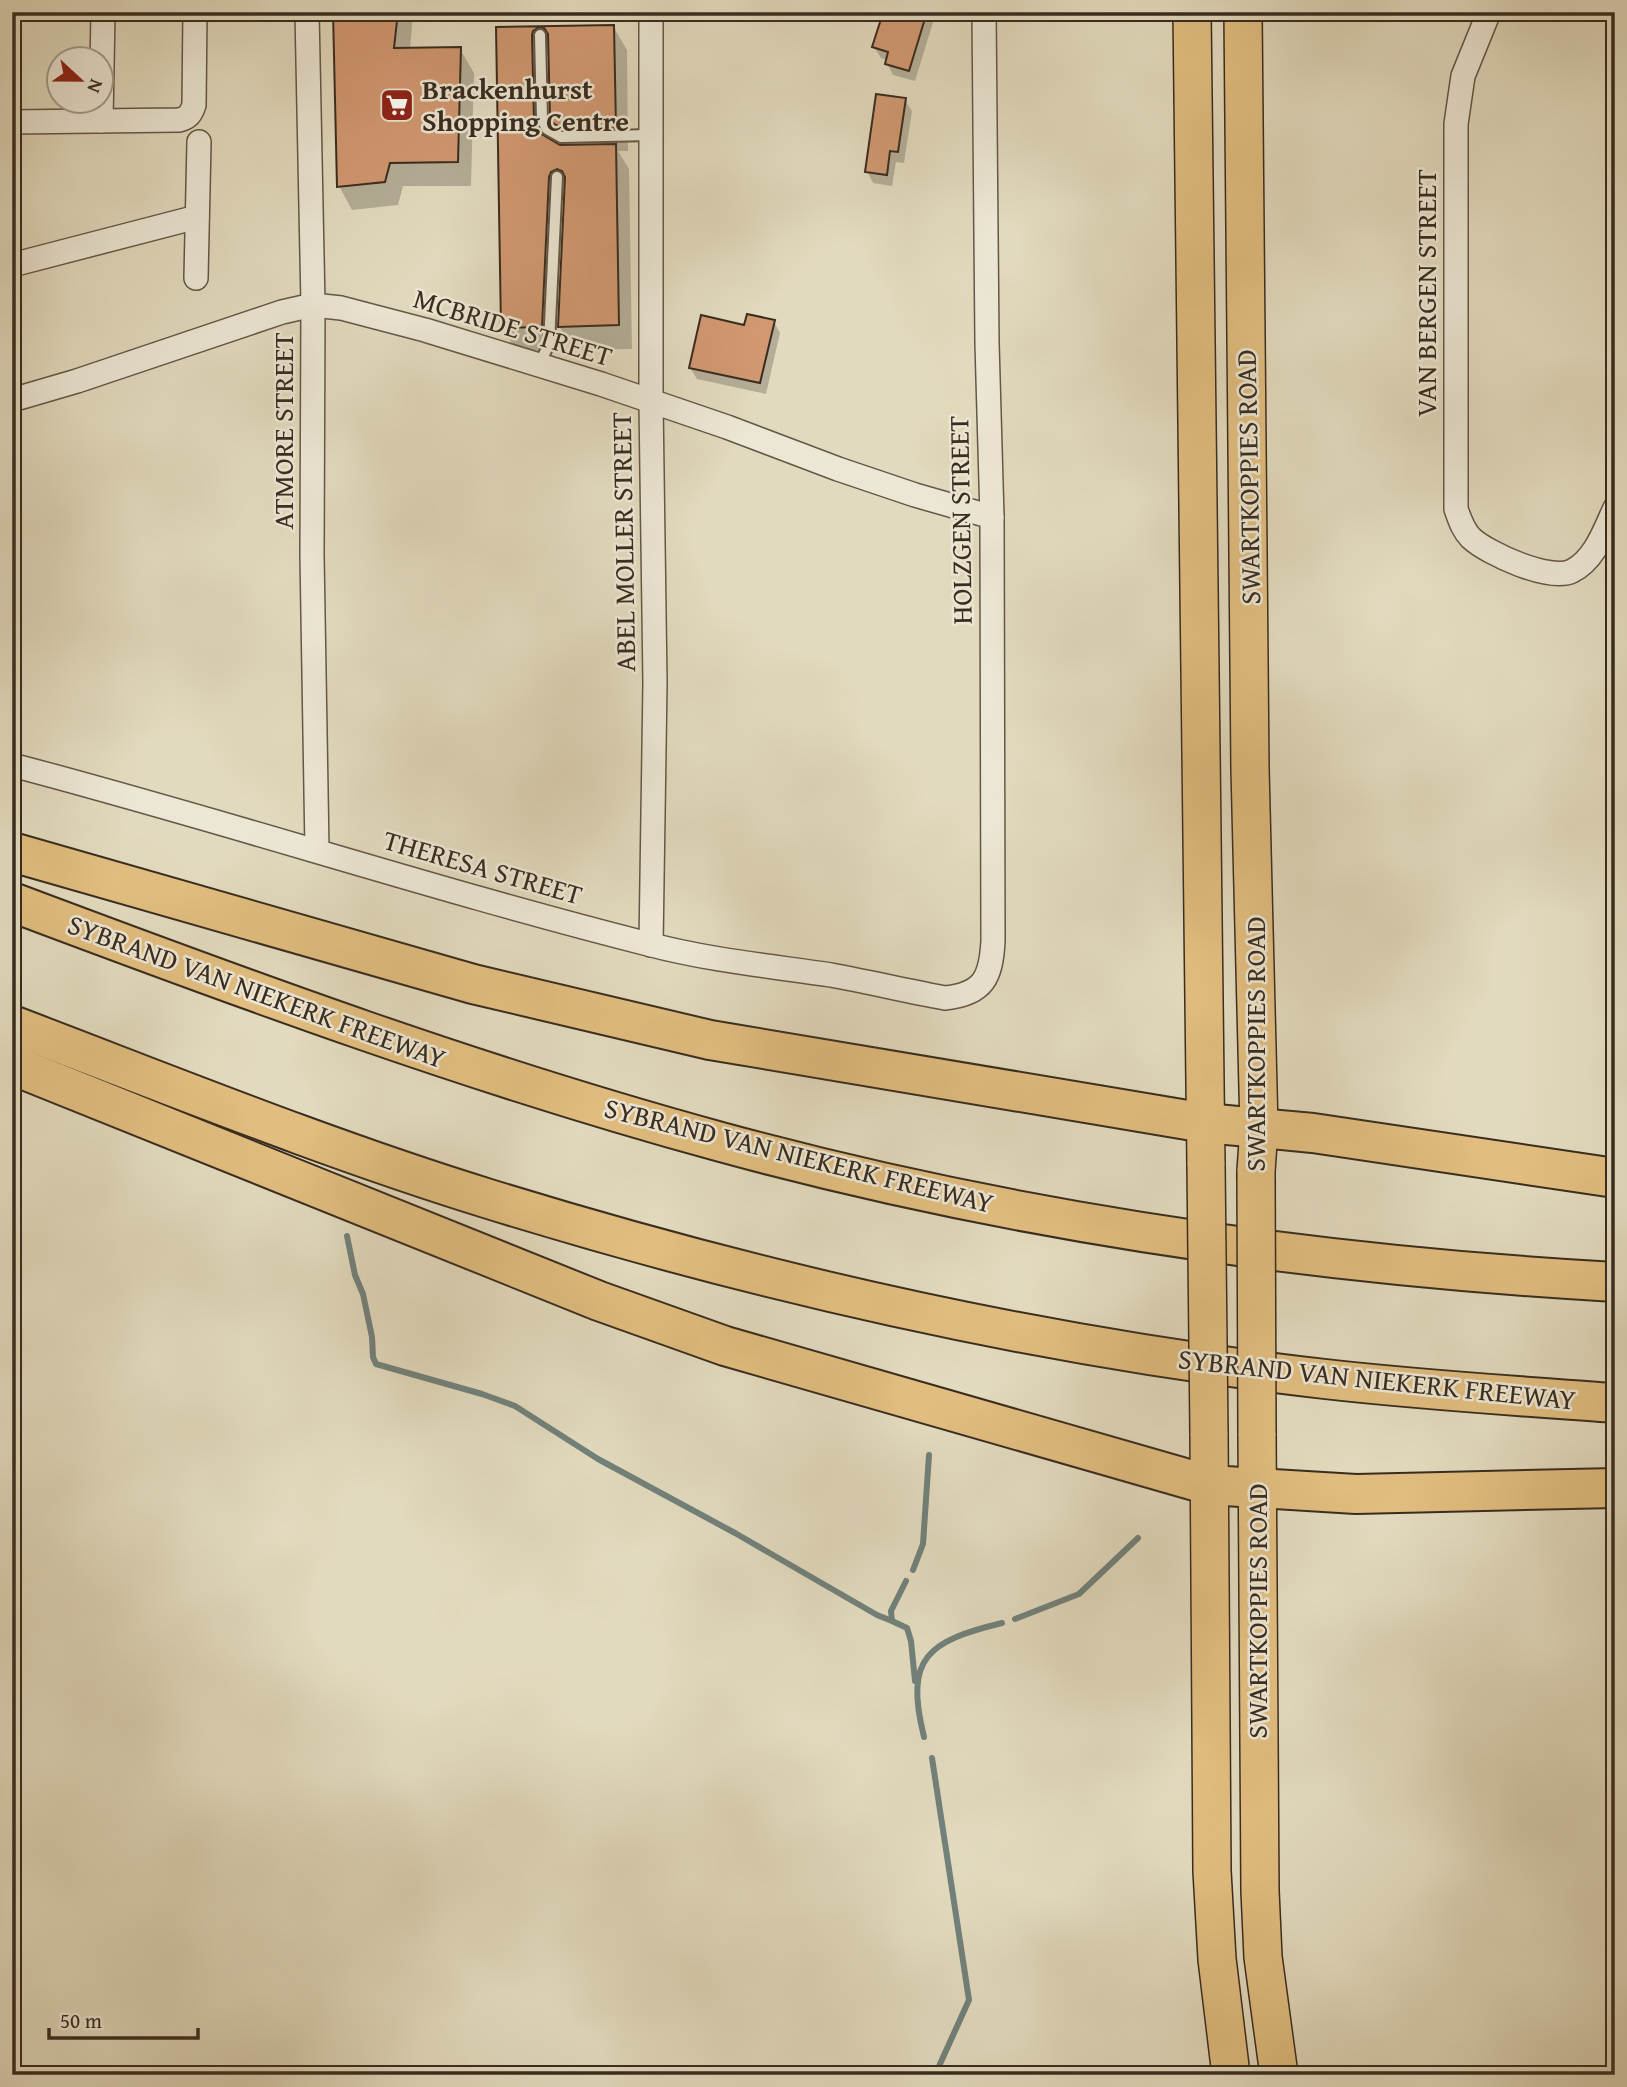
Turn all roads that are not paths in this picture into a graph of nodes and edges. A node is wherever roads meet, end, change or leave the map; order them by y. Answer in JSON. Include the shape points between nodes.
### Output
{"nodes":[{"id":1,"x":103,"y":12,"type":"edge"},
{"id":2,"x":195,"y":12,"type":"edge"},
{"id":3,"x":307,"y":12,"type":"edge"},
{"id":4,"x":651,"y":12,"type":"edge"},
{"id":5,"x":984,"y":12,"type":"edge"},
{"id":6,"x":1192,"y":12,"type":"edge"},
{"id":7,"x":1243,"y":12,"type":"edge"},
{"id":8,"x":1489,"y":12,"type":"edge"},
{"id":9,"x":540,"y":35,"type":"dead end"},
{"id":10,"x":101,"y":121,"type":"junction"},
{"id":11,"x":12,"y":122,"type":"edge"},
{"id":12,"x":651,"y":135,"type":"junction"},
{"id":13,"x":199,"y":142,"type":"dead end"},
{"id":14,"x":557,"y":177,"type":"dead end"},
{"id":15,"x":197,"y":217,"type":"junction"},
{"id":16,"x":12,"y":265,"type":"edge"},
{"id":17,"x":196,"y":278,"type":"dead end"},
{"id":18,"x":313,"y":305,"type":"junction"},
{"id":19,"x":539,"y":365,"type":"junction"},
{"id":20,"x":12,"y":400,"type":"edge"},
{"id":21,"x":651,"y":402,"type":"junction"},
{"id":22,"x":1615,"y":508,"type":"edge"},
{"id":23,"x":992,"y":517,"type":"junction"},
{"id":24,"x":12,"y":765,"type":"edge"},
{"id":25,"x":317,"y":850,"type":"junction"},
{"id":26,"x":12,"y":852,"type":"edge"},
{"id":27,"x":12,"y":902,"type":"edge"},
{"id":28,"x":651,"y":945,"type":"junction"},
{"id":29,"x":945,"y":998,"type":"joint"},
{"id":30,"x":12,"y":1025,"type":"edge"},
{"id":31,"x":12,"y":1065,"type":"edge"},
{"id":32,"x":1205,"y":1123,"type":"junction"},
{"id":33,"x":1259,"y":1128,"type":"junction"},
{"id":34,"x":1615,"y":1178,"type":"edge"},
{"id":35,"x":1615,"y":1282,"type":"edge"},
{"id":36,"x":1615,"y":1403,"type":"edge"},
{"id":37,"x":1209,"y":1485,"type":"junction"},
{"id":38,"x":1256,"y":1488,"type":"junction"},
{"id":39,"x":1615,"y":1489,"type":"edge"},
{"id":40,"x":1231,"y":2075,"type":"edge"},
{"id":41,"x":1279,"y":2075,"type":"edge"}],
"edges":[{"from":1,"to":10,"type":"street"},
{"from":2,"to":10,"type":"street","via":[[192,113],[179,120]]},
{"from":3,"to":18,"type":"street","name":"ATMORE STREET"},
{"from":4,"to":12,"type":"street","name":"ABEL MOLLER STREET"},
{"from":5,"to":23,"type":"street","name":"HOLZGEN STREET"},
{"from":6,"to":32,"type":"main road","name":"SWARTKOPPIES ROAD"},
{"from":7,"to":33,"type":"main road","name":"SWARTKOPPIES ROAD","via":[[1250,769]]},
{"from":8,"to":22,"type":"street","name":"VAN BERGEN STREET","via":[[1463,76],[1455,124],[1455,498],[1460,521],[1470,537],[1503,558],[1559,574],[1572,571],[1592,554]]},
{"from":9,"to":12,"type":"lane","via":[[542,119],[547,129],[561,137]]},
{"from":10,"to":11,"type":"street"},
{"from":12,"to":21,"type":"street","name":"ABEL MOLLER STREET"},
{"from":13,"to":15,"type":"street"},
{"from":14,"to":19,"type":"lane","via":[[549,344]]},
{"from":15,"to":16,"type":"street"},
{"from":15,"to":17,"type":"street"},
{"from":18,"to":19,"type":"street","name":"MCBRIDE STREET","via":[[378,317]]},
{"from":18,"to":20,"type":"street","name":"MCBRIDE STREET"},
{"from":18,"to":25,"type":"street","name":"ATMORE STREET"},
{"from":19,"to":21,"type":"street","name":"MCBRIDE STREET"},
{"from":21,"to":23,"type":"street","name":"MCBRIDE STREET","via":[[863,478]]},
{"from":21,"to":28,"type":"street","name":"ABEL MOLLER STREET","via":[[655,683]]},
{"from":23,"to":29,"type":"street","name":"HOLZGEN STREET","via":[[992,966],[975,989]]},
{"from":24,"to":25,"type":"street","name":"THERESA STREET"},
{"from":25,"to":28,"type":"street","name":"THERESA STREET"},
{"from":26,"to":32,"type":"highway","via":[[472,984],[670,1031],[764,1051]]},
{"from":27,"to":35,"type":"highway","name":"SYBRAND VAN NIEKERK FREEWAY","via":[[471,1068],[830,1169],[1092,1223],[1357,1262]]},
{"from":28,"to":29,"type":"street","name":"THERESA STREET"},
{"from":30,"to":36,"type":"highway","name":"SYBRAND VAN NIEKERK FREEWAY","via":[[313,1139],[485,1198],[822,1289],[1004,1329],[1175,1358],[1323,1379]]},
{"from":31,"to":37,"type":"highway","via":[[725,1346]]},
{"from":32,"to":33,"type":"highway"},
{"from":32,"to":37,"type":"main road","name":"SWARTKOPPIES ROAD","bridge":true},
{"from":33,"to":34,"type":"highway"},
{"from":33,"to":38,"type":"main road","name":"SWARTKOPPIES ROAD","bridge":true},
{"from":37,"to":38,"type":"highway"},
{"from":37,"to":40,"type":"main road","name":"SWARTKOPPIES ROAD","via":[[1212,1871]]},
{"from":38,"to":39,"type":"highway","via":[[1356,1494]]},
{"from":38,"to":41,"type":"main road","name":"SWARTKOPPIES ROAD","via":[[1260,1891],[1263,1957]]}]}
